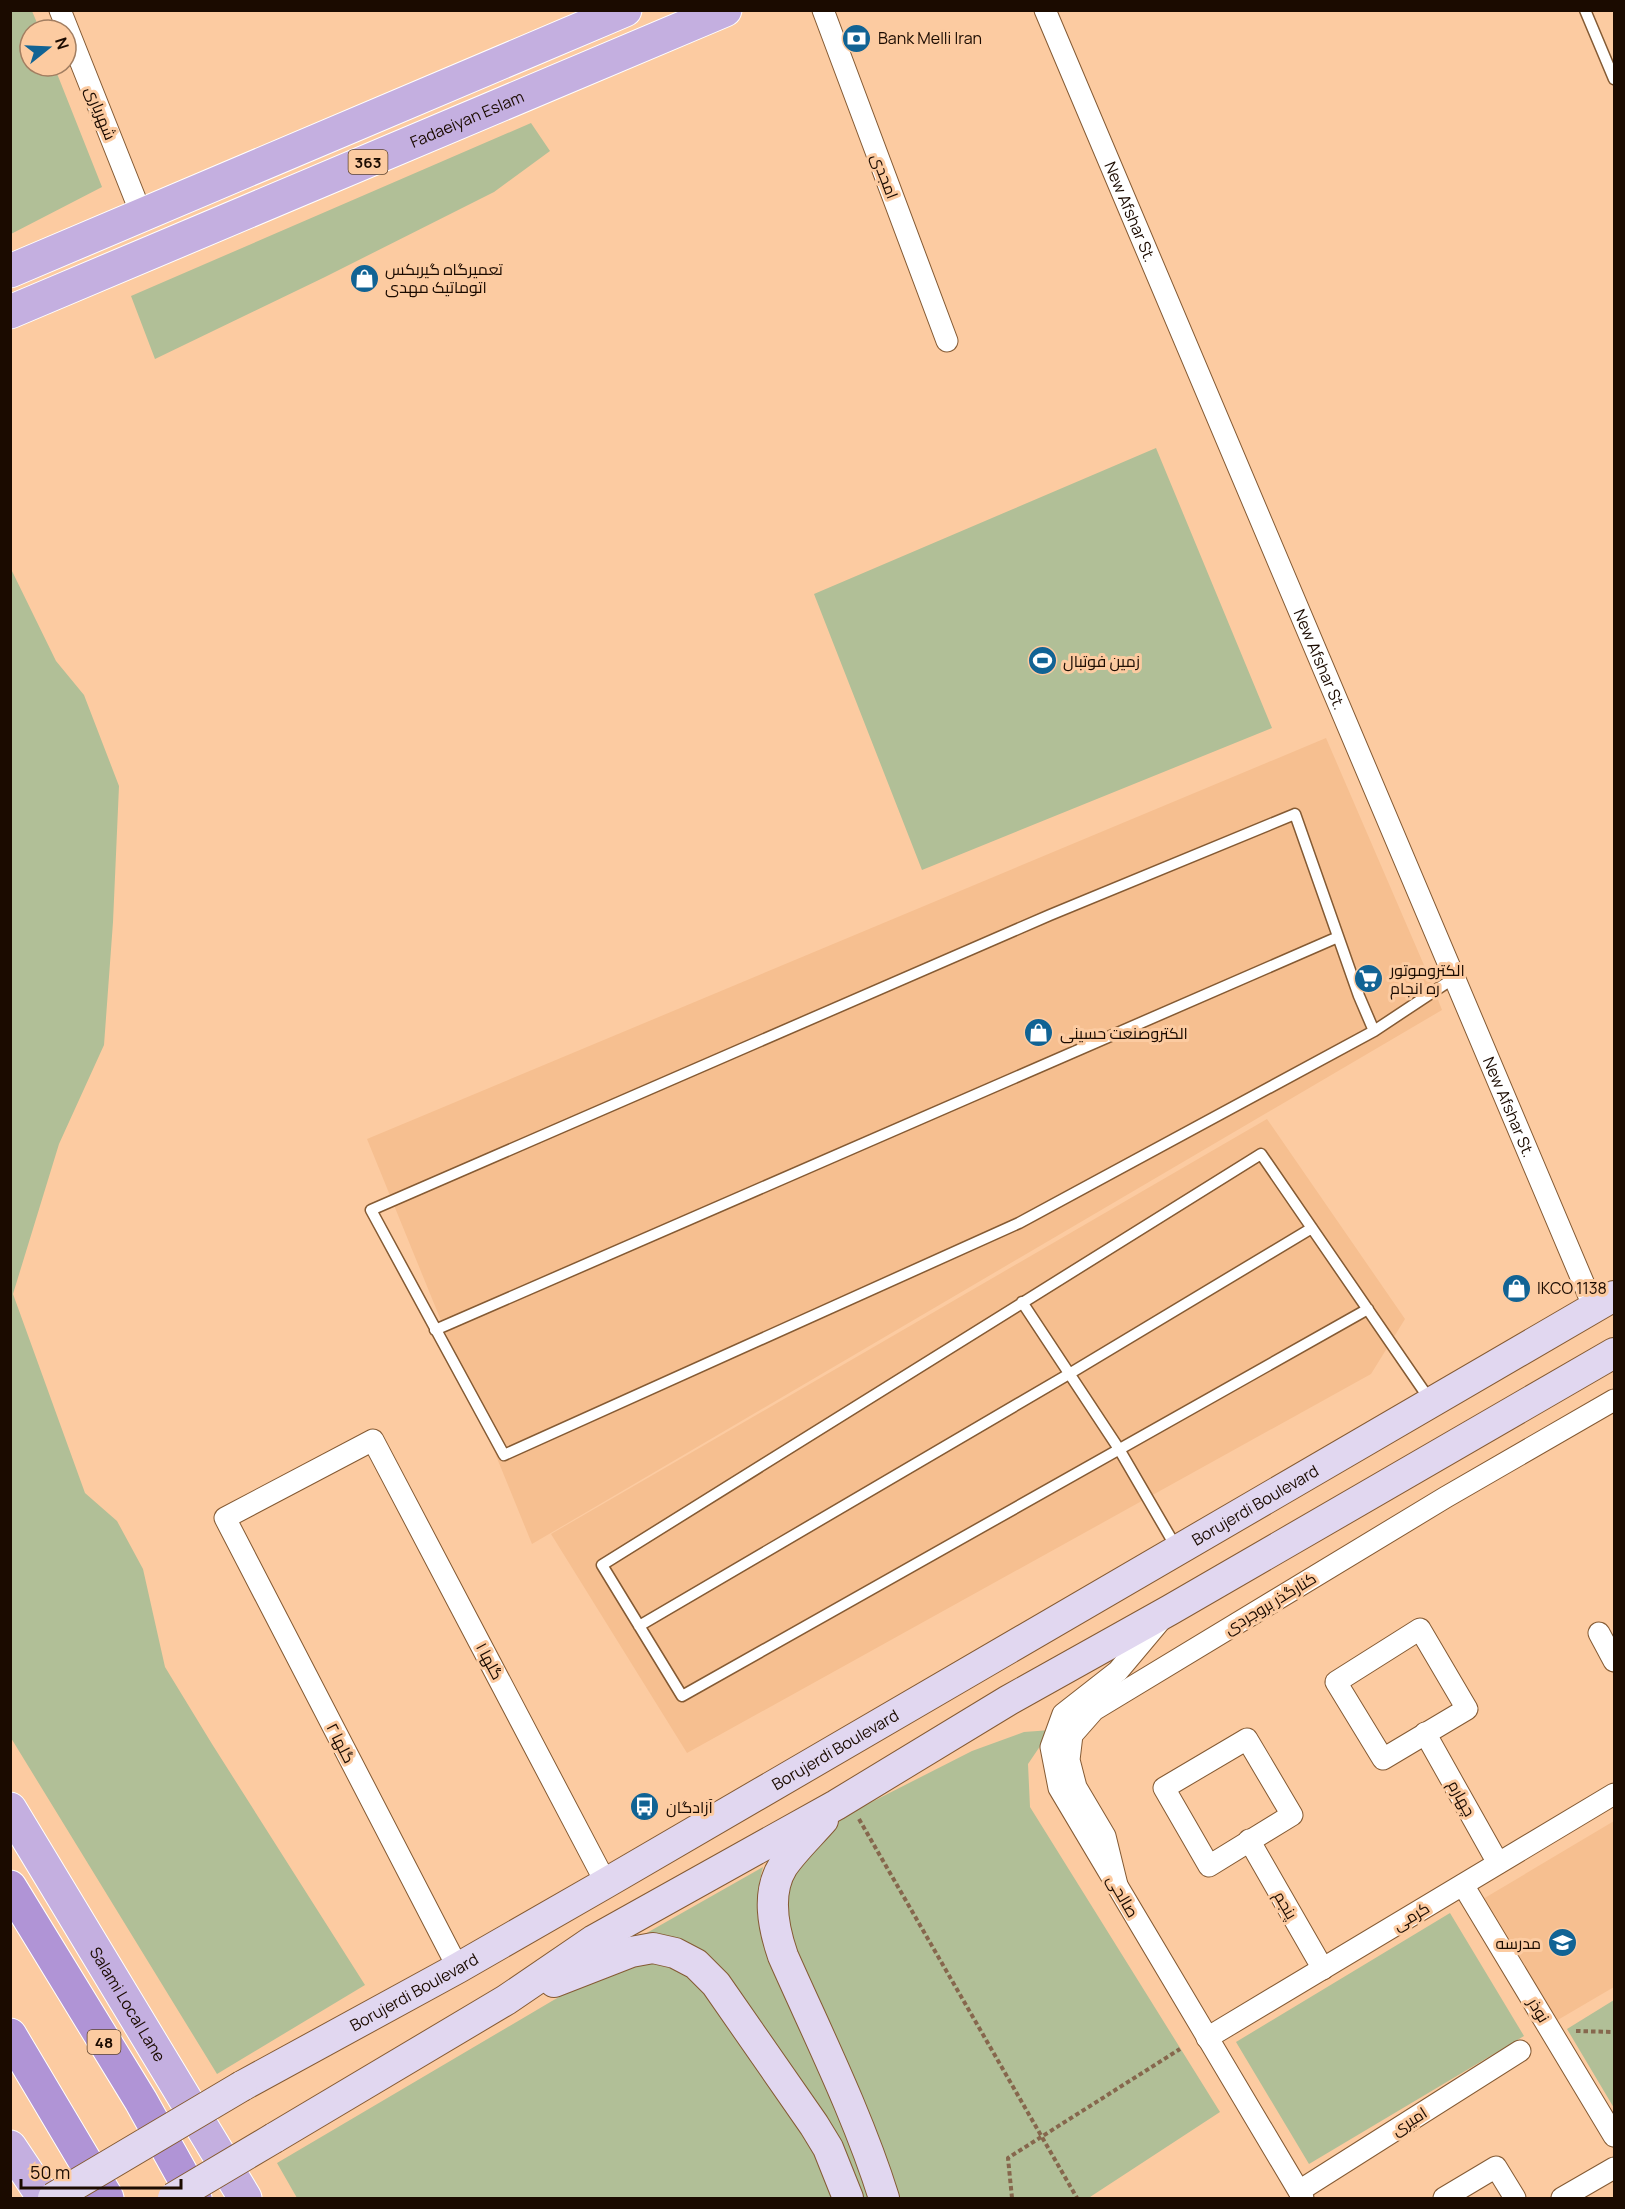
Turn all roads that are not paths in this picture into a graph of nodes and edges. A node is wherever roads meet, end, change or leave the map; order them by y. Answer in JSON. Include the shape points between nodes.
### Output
{"nodes":[{"id":1,"x":60,"y":10,"type":"edge"},
{"id":2,"x":625,"y":10,"type":"edge"},
{"id":3,"x":725,"y":10,"type":"edge"},
{"id":4,"x":823,"y":10,"type":"edge"},
{"id":5,"x":1045,"y":10,"type":"edge"},
{"id":6,"x":1585,"y":10,"type":"edge"},
{"id":7,"x":1614,"y":79,"type":"edge"},
{"id":8,"x":142,"y":216,"type":"junction"},
{"id":9,"x":14,"y":268,"type":"edge"},
{"id":10,"x":10,"y":312,"type":"edge"},
{"id":11,"x":947,"y":341,"type":"dead end"},
{"id":12,"x":1338,"y":937,"type":"junction"},
{"id":13,"x":1454,"y":978,"type":"junction"},
{"id":14,"x":1374,"y":1031,"type":"junction"},
{"id":15,"x":1312,"y":1228,"type":"junction"},
{"id":16,"x":1022,"y":1302,"type":"junction"},
{"id":17,"x":1604,"y":1302,"type":"edge"},
{"id":18,"x":1368,"y":1309,"type":"junction"},
{"id":19,"x":435,"y":1330,"type":"junction"},
{"id":20,"x":1614,"y":1353,"type":"edge"},
{"id":21,"x":1070,"y":1374,"type":"junction"},
{"id":22,"x":1614,"y":1400,"type":"edge"},
{"id":23,"x":1432,"y":1403,"type":"junction"},
{"id":24,"x":373,"y":1440,"type":"joint"},
{"id":25,"x":1119,"y":1449,"type":"junction"},
{"id":26,"x":1178,"y":1550,"type":"junction"},
{"id":27,"x":1170,"y":1610,"type":"junction"},
{"id":28,"x":639,"y":1626,"type":"junction"},
{"id":29,"x":1599,"y":1633,"type":"dead end"},
{"id":30,"x":1614,"y":1661,"type":"edge"},
{"id":31,"x":1425,"y":1734,"type":"junction"},
{"id":32,"x":1614,"y":1794,"type":"edge"},
{"id":33,"x":845,"y":1808,"type":"junction"},
{"id":34,"x":10,"y":1809,"type":"edge"},
{"id":35,"x":1249,"y":1840,"type":"junction"},
{"id":36,"x":1498,"y":1863,"type":"junction"},
{"id":37,"x":606,"y":1883,"type":"junction"},
{"id":38,"x":1117,"y":1885,"type":"junction"},
{"id":39,"x":1462,"y":1885,"type":"junction"},
{"id":40,"x":10,"y":1887,"type":"edge"},
{"id":41,"x":458,"y":1968,"type":"junction"},
{"id":42,"x":1323,"y":1969,"type":"junction"},
{"id":43,"x":506,"y":2000,"type":"junction"},
{"id":44,"x":10,"y":2035,"type":"edge"},
{"id":45,"x":1207,"y":2038,"type":"junction"},
{"id":46,"x":1520,"y":2051,"type":"dead end"},
{"id":47,"x":1614,"y":2136,"type":"edge"},
{"id":48,"x":10,"y":2147,"type":"edge"},
{"id":49,"x":1614,"y":2168,"type":"edge"},
{"id":50,"x":1301,"y":2195,"type":"edge"},
{"id":51,"x":44,"y":2199,"type":"edge"},
{"id":52,"x":53,"y":2199,"type":"edge"},
{"id":53,"x":107,"y":2199,"type":"edge"},
{"id":54,"x":173,"y":2199,"type":"edge"},
{"id":55,"x":195,"y":2199,"type":"edge"},
{"id":56,"x":245,"y":2199,"type":"edge"},
{"id":57,"x":848,"y":2199,"type":"edge"},
{"id":58,"x":884,"y":2199,"type":"edge"},
{"id":59,"x":1444,"y":2199,"type":"edge"},
{"id":60,"x":1515,"y":2199,"type":"edge"},
{"id":61,"x":1562,"y":2199,"type":"edge"}],
"edges":[{"from":1,"to":8,"type":"street","name":"شهریاری"},
{"from":2,"to":8,"type":"main road","number":"363"},
{"from":3,"to":10,"type":"main road","name":"Fadaeiyan Eslam","number":"363"},
{"from":4,"to":11,"type":"street","name":"امجدی"},
{"from":5,"to":13,"type":"street","name":"New Afshar St."},
{"from":6,"to":7,"type":"lane"},
{"from":8,"to":9,"type":"main road","number":"363"},
{"from":12,"to":14,"type":"lane"},
{"from":12,"to":19,"type":"lane"},
{"from":12,"to":19,"type":"lane","via":[[1295,814],[1039,920],[371,1210]]},
{"from":13,"to":14,"type":"lane"},
{"from":13,"to":17,"type":"street","name":"New Afshar St."},
{"from":14,"to":19,"type":"lane","via":[[1019,1223],[504,1455]]},
{"from":15,"to":16,"type":"lane","via":[[1261,1154]]},
{"from":15,"to":18,"type":"lane"},
{"from":15,"to":21,"type":"lane"},
{"from":16,"to":21,"type":"lane"},
{"from":16,"to":28,"type":"lane","via":[[602,1565]]},
{"from":17,"to":23,"type":"main road","name":"Borujerdi Boulevard"},
{"from":18,"to":23,"type":"lane"},
{"from":18,"to":25,"type":"lane"},
{"from":20,"to":27,"type":"main road"},
{"from":21,"to":25,"type":"lane"},
{"from":21,"to":28,"type":"lane"},
{"from":22,"to":38,"type":"street","name":"کنارگذر بروجردی","via":[[1094,1710],[1072,1735],[1069,1760],[1076,1787],[1105,1836]]},
{"from":23,"to":26,"type":"main road","name":"Borujerdi Boulevard"},
{"from":24,"to":37,"type":"street","name":"گلها ۱"},
{"from":24,"to":41,"type":"street","name":"گلها ۲","via":[[225,1518]]},
{"from":25,"to":26,"type":"lane"},
{"from":25,"to":28,"type":"lane","via":[[682,1696]]},
{"from":26,"to":37,"type":"main road","name":"Borujerdi Boulevard"},
{"from":27,"to":33,"type":"main road","via":[[1009,1700]]},
{"from":27,"to":38,"type":"street","name":"صالحی","via":[[1118,1671],[1063,1714],[1052,1747],[1059,1788]]},
{"from":29,"to":30,"type":"street"},
{"from":31,"to":31,"type":"street","via":[[1467,1708],[1420,1629],[1336,1682],[1383,1759]]},
{"from":31,"to":36,"type":"street","name":"چهارم"},
{"from":32,"to":36,"type":"street","name":"کرمی"},
{"from":33,"to":43,"type":"main road","via":[[594,1940]]},
{"from":33,"to":58,"type":"main road","via":[[783,1866],[774,1887],[772,1911],[783,1956],[850,2107]]},
{"from":34,"to":56,"type":"main road","name":"Salami Local Lane"},
{"from":35,"to":35,"type":"street","via":[[1292,1815],[1247,1739],[1164,1788],[1209,1866]]},
{"from":35,"to":42,"type":"street","name":"پنجم"},
{"from":36,"to":39,"type":"street","name":"کرمی"},
{"from":37,"to":41,"type":"main road","name":"Borujerdi Boulevard"},
{"from":38,"to":45,"type":"street","name":"صالحی"},
{"from":39,"to":42,"type":"street","name":"کرمی"},
{"from":39,"to":47,"type":"street","name":"نوذر"},
{"from":40,"to":55,"type":"highway","number":"48","via":[[141,2101]]},
{"from":41,"to":52,"type":"main road","name":"Borujerdi Boulevard","bridge":true,"via":[[242,2086]]},
{"from":42,"to":45,"type":"street","name":"کرمی"},
{"from":43,"to":54,"type":"main road","bridge":true},
{"from":43,"to":57,"type":"main road","via":[[631,1952],[653,1948],[696,1964],[716,1983],[814,2126],[828,2148]]},
{"from":44,"to":53,"type":"highway"},
{"from":45,"to":50,"type":"street","name":"صالحی"},
{"from":46,"to":50,"type":"street","name":"امیری"},
{"from":48,"to":51,"type":"main road"},
{"from":49,"to":61,"type":"street"},
{"from":59,"to":60,"type":"street","via":[[1496,2167]]}]}
